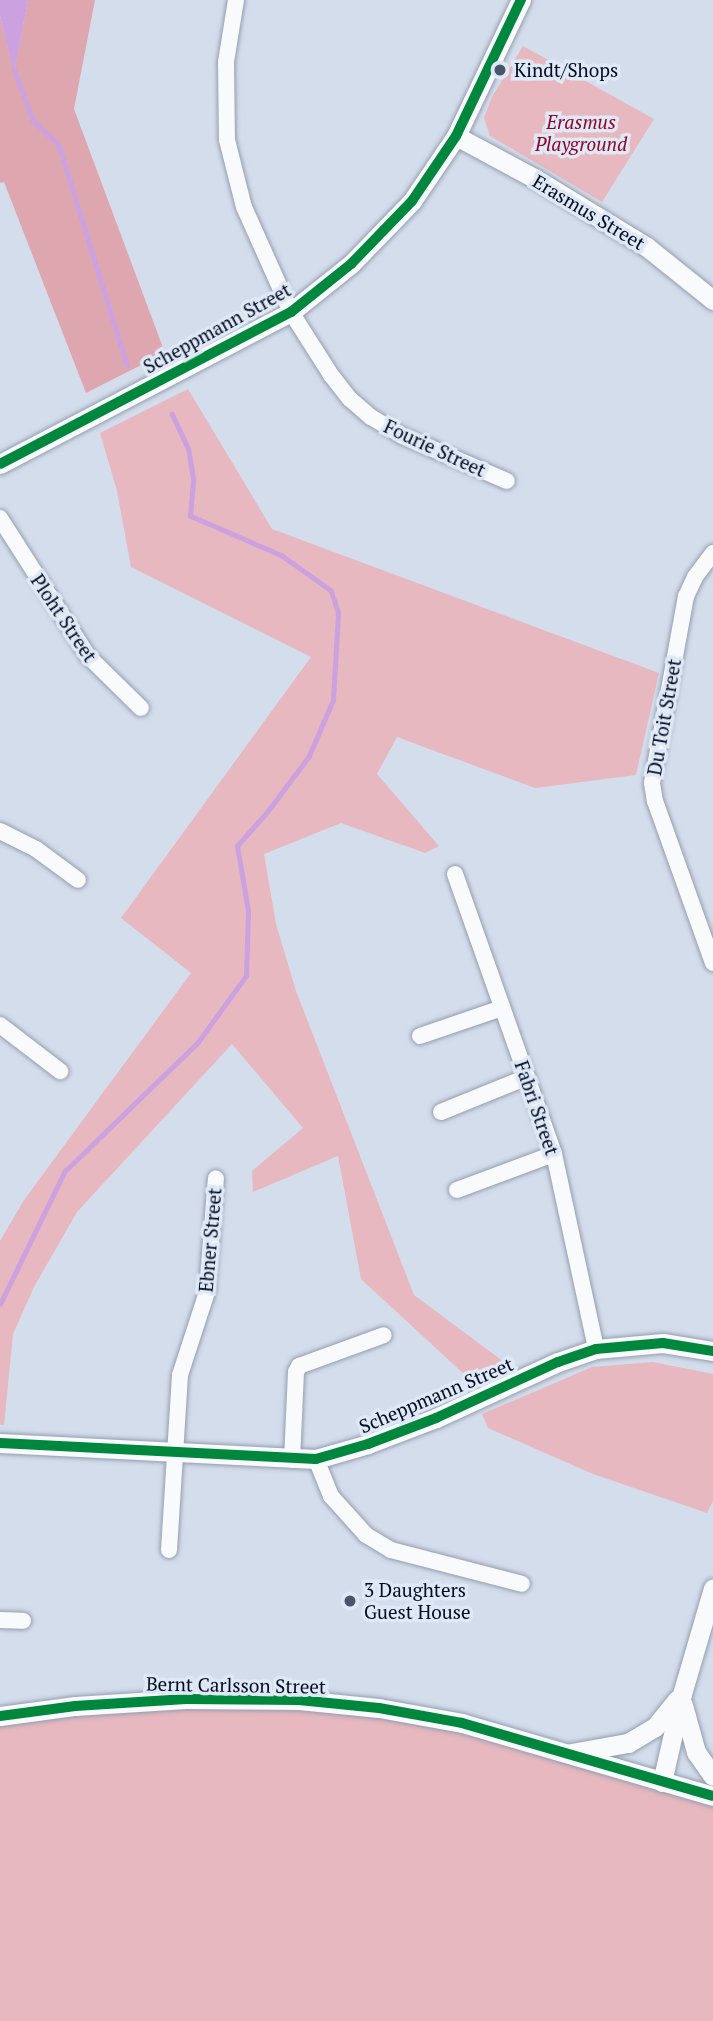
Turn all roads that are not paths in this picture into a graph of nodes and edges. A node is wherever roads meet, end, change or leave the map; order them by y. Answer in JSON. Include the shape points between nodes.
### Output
{"nodes":[{"id":1,"x":236,"y":0,"type":"edge"},
{"id":2,"x":521,"y":0,"type":"edge"},
{"id":3,"x":456,"y":136,"type":"junction"},
{"id":4,"x":713,"y":300,"type":"edge"},
{"id":5,"x":291,"y":312,"type":"junction"},
{"id":6,"x":0,"y":464,"type":"edge"},
{"id":7,"x":507,"y":481,"type":"dead end"},
{"id":8,"x":0,"y":518,"type":"edge"},
{"id":9,"x":713,"y":553,"type":"edge"},
{"id":10,"x":141,"y":708,"type":"dead end"},
{"id":11,"x":0,"y":831,"type":"edge"},
{"id":12,"x":455,"y":874,"type":"dead end"},
{"id":13,"x":78,"y":880,"type":"dead end"},
{"id":14,"x":713,"y":963,"type":"edge"},
{"id":15,"x":502,"y":1008,"type":"junction"},
{"id":16,"x":0,"y":1025,"type":"edge"},
{"id":17,"x":420,"y":1036,"type":"dead end"},
{"id":18,"x":60,"y":1071,"type":"dead end"},
{"id":19,"x":527,"y":1077,"type":"junction"},
{"id":20,"x":441,"y":1112,"type":"dead end"},
{"id":21,"x":554,"y":1154,"type":"junction"},
{"id":22,"x":216,"y":1178,"type":"dead end"},
{"id":23,"x":457,"y":1190,"type":"dead end"},
{"id":24,"x":384,"y":1335,"type":"dead end"},
{"id":25,"x":596,"y":1349,"type":"junction"},
{"id":26,"x":713,"y":1351,"type":"edge"},
{"id":27,"x":0,"y":1443,"type":"edge"},
{"id":28,"x":175,"y":1453,"type":"junction"},
{"id":29,"x":316,"y":1459,"type":"junction"},
{"id":30,"x":292,"y":1460,"type":"junction"},
{"id":31,"x":169,"y":1550,"type":"dead end"},
{"id":32,"x":522,"y":1584,"type":"dead end"},
{"id":33,"x":713,"y":1588,"type":"edge"},
{"id":34,"x":0,"y":1620,"type":"edge"},
{"id":35,"x":23,"y":1621,"type":"dead end"},
{"id":36,"x":682,"y":1694,"type":"junction"},
{"id":37,"x":0,"y":1716,"type":"edge"},
{"id":38,"x":565,"y":1754,"type":"junction"},
{"id":39,"x":713,"y":1776,"type":"edge"},
{"id":40,"x":662,"y":1782,"type":"junction"},
{"id":41,"x":713,"y":1796,"type":"edge"}],
"edges":[{"from":1,"to":5,"type":"street","name":"Fourie Street","via":[[226,62],[227,140],[244,207]]},
{"from":2,"to":3,"type":"street","name":"Scheppmann Street"},
{"from":3,"to":4,"type":"street","name":"Erasmus Street","via":[[647,247]]},
{"from":3,"to":5,"type":"street","name":"Scheppmann Street","via":[[412,201],[381,236]]},
{"from":5,"to":6,"type":"street","name":"Scheppmann Street"},
{"from":5,"to":7,"type":"street","name":"Fourie Street","via":[[350,399],[371,417],[403,436]]},
{"from":8,"to":10,"type":"street","name":"Ploht Street","via":[[88,656]]},
{"from":9,"to":14,"type":"street","name":"Du Toit Street","via":[[686,596],[652,783]]},
{"from":11,"to":13,"type":"street","via":[[36,849]]},
{"from":12,"to":15,"type":"street","name":"Fabri Street"},
{"from":15,"to":17,"type":"street"},
{"from":15,"to":19,"type":"street","name":"Fabri Street"},
{"from":16,"to":18,"type":"street"},
{"from":19,"to":20,"type":"street"},
{"from":19,"to":21,"type":"street","name":"Fabri Street"},
{"from":21,"to":23,"type":"street"},
{"from":21,"to":25,"type":"street","name":"Fabri Street"},
{"from":22,"to":28,"type":"street","name":"Ebner Street","via":[[207,1292],[182,1366]]},
{"from":24,"to":30,"type":"street","via":[[299,1366]]},
{"from":25,"to":26,"type":"street","name":"Scheppmann Street","via":[[663,1343]]},
{"from":25,"to":29,"type":"street","name":"Scheppmann Street","via":[[436,1418]]},
{"from":27,"to":28,"type":"street","name":"Scheppmann Street"},
{"from":28,"to":30,"type":"street","name":"Scheppmann Street"},
{"from":28,"to":31,"type":"street","name":"Ebner Street"},
{"from":29,"to":30,"type":"street","name":"Scheppmann Street"},
{"from":29,"to":32,"type":"street","via":[[331,1496],[366,1535],[391,1550]]},
{"from":33,"to":36,"type":"street"},
{"from":34,"to":35,"type":"street"},
{"from":36,"to":38,"type":"street","via":[[662,1721],[628,1743]]},
{"from":36,"to":39,"type":"street","via":[[696,1752]]},
{"from":36,"to":40,"type":"street"},
{"from":37,"to":38,"type":"street","name":"Bernt Carlsson Street","via":[[186,1699],[299,1700],[462,1723]]},
{"from":38,"to":40,"type":"street","name":"Bernt Carlsson Street"},
{"from":40,"to":41,"type":"street","name":"Bernt Carlsson Street"}]}
